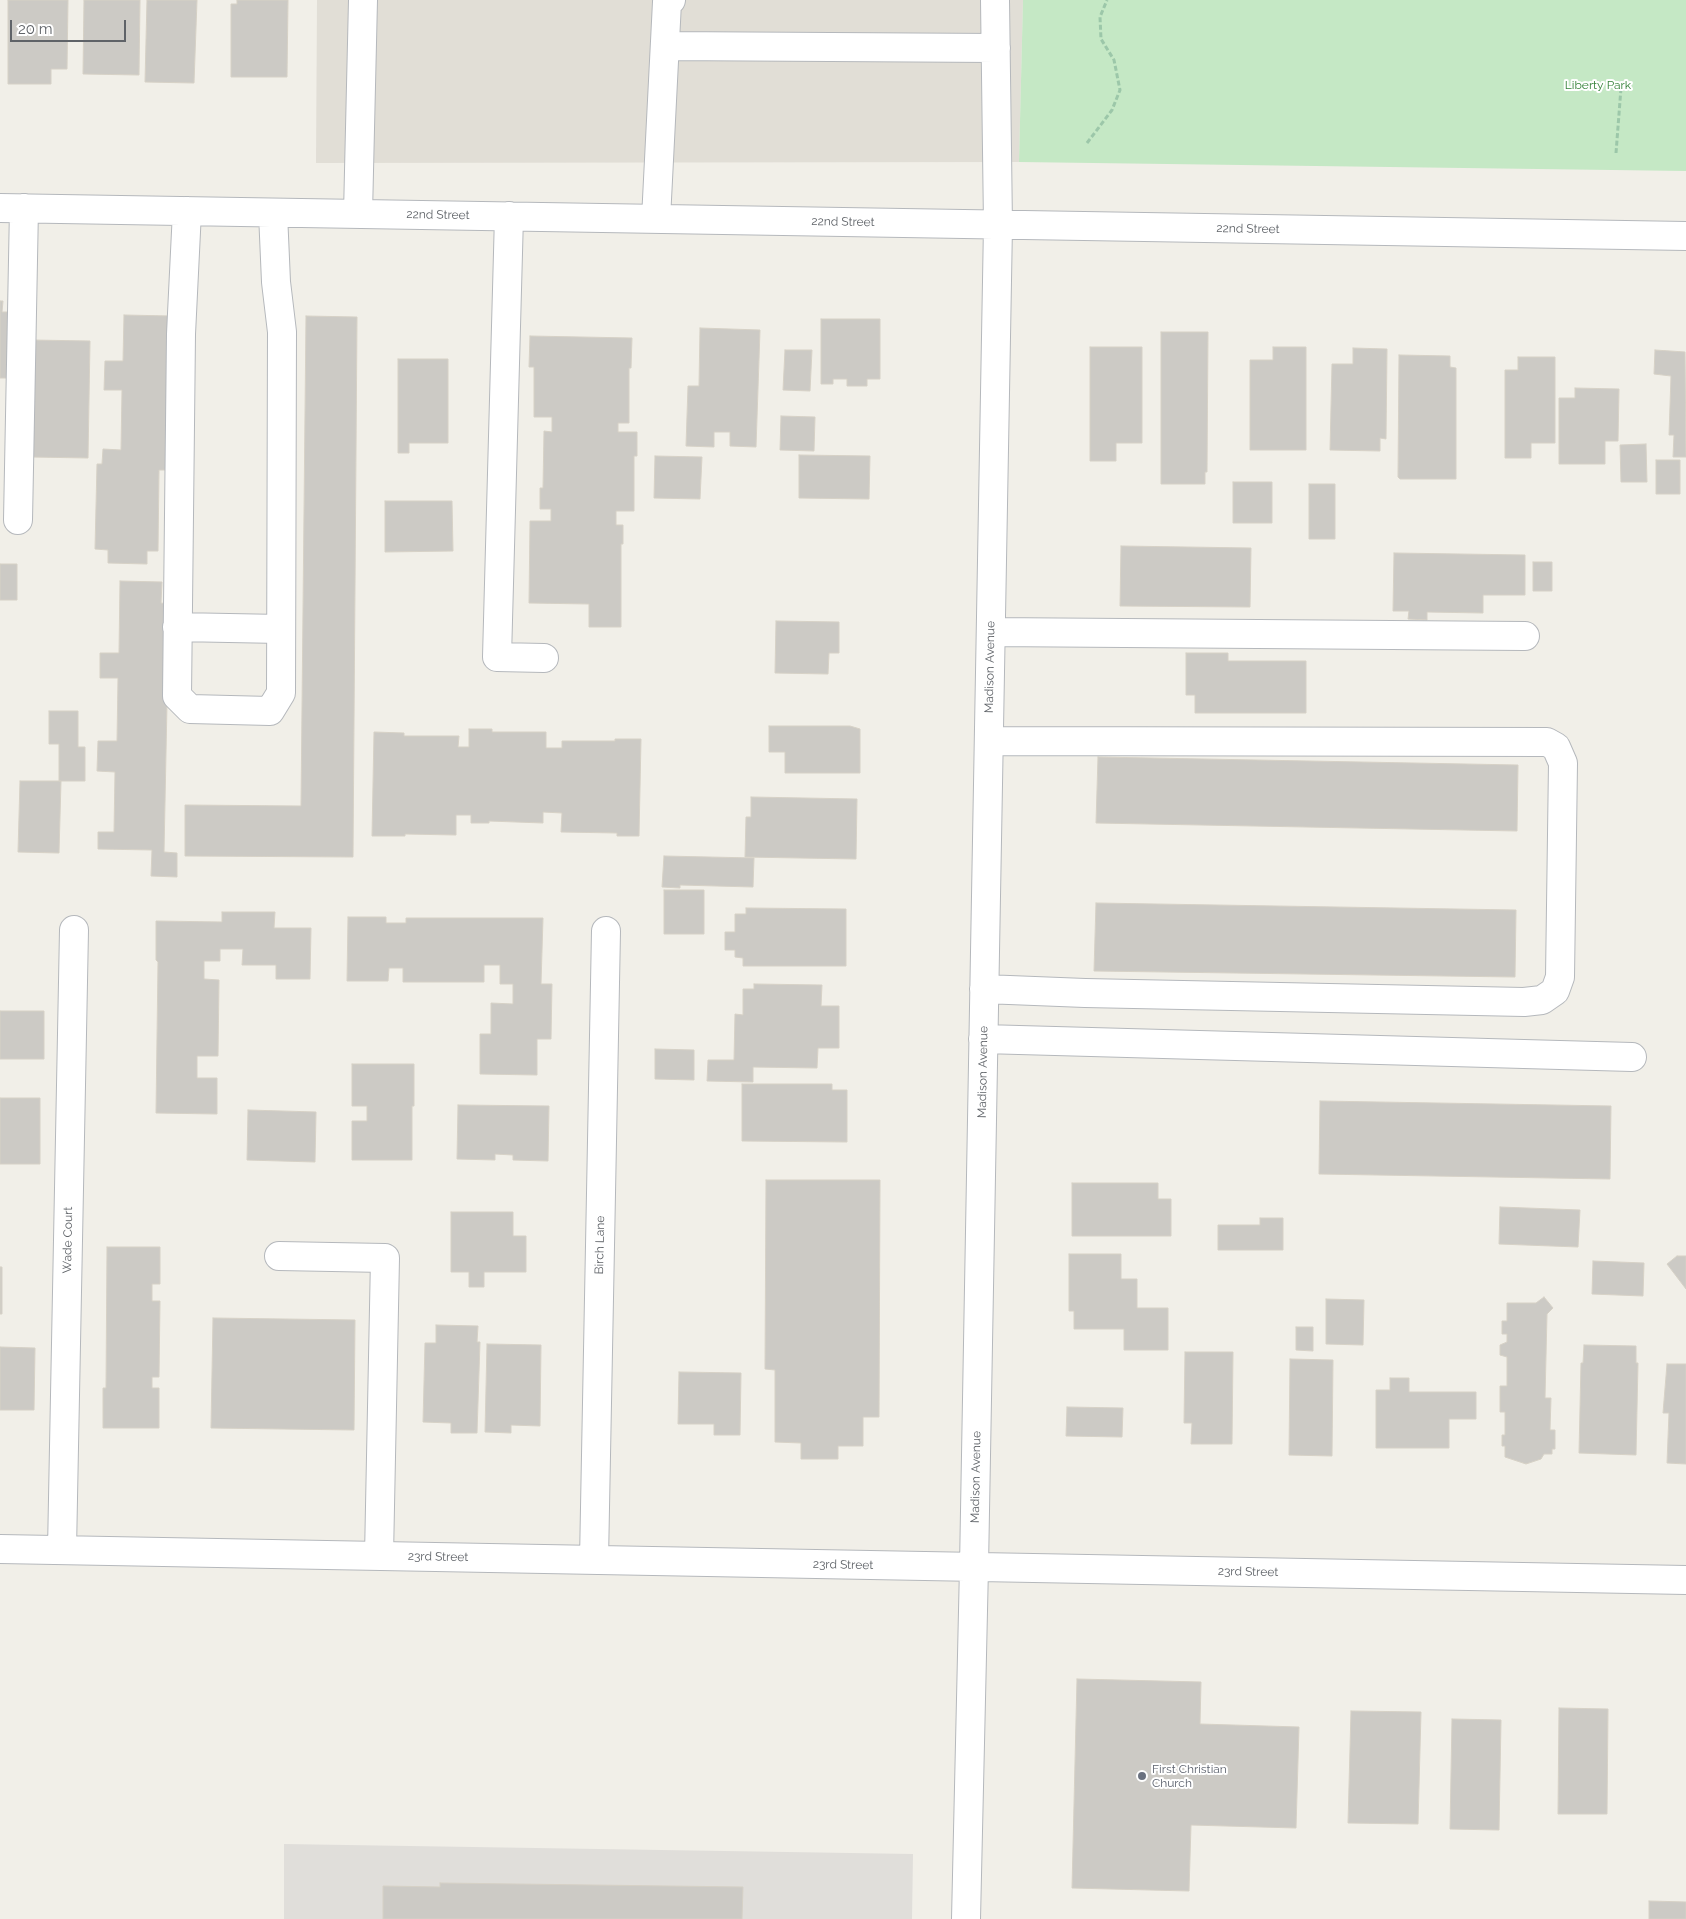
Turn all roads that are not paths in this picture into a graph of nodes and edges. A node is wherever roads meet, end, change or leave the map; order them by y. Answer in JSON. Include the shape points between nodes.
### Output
{"nodes":[{"id":1,"x":363,"y":0,"type":"edge"},
{"id":2,"x":670,"y":0,"type":"edge"},
{"id":3,"x":995,"y":0,"type":"edge"},
{"id":4,"x":665,"y":46,"type":"junction"},
{"id":5,"x":996,"y":48,"type":"junction"},
{"id":6,"x":12,"y":208,"type":"edge"},
{"id":7,"x":187,"y":211,"type":"junction"},
{"id":8,"x":273,"y":212,"type":"junction"},
{"id":9,"x":358,"y":214,"type":"junction"},
{"id":10,"x":509,"y":216,"type":"junction"},
{"id":11,"x":656,"y":219,"type":"junction"},
{"id":12,"x":998,"y":225,"type":"junction"},
{"id":13,"x":1686,"y":236,"type":"edge"},
{"id":14,"x":18,"y":520,"type":"dead end"},
{"id":15,"x":177,"y":628,"type":"junction"},
{"id":16,"x":281,"y":629,"type":"junction"},
{"id":17,"x":991,"y":632,"type":"junction"},
{"id":18,"x":1525,"y":636,"type":"dead end"},
{"id":19,"x":544,"y":658,"type":"dead end"},
{"id":20,"x":989,"y":741,"type":"junction"},
{"id":21,"x":74,"y":930,"type":"dead end"},
{"id":22,"x":606,"y":931,"type":"dead end"},
{"id":23,"x":984,"y":989,"type":"junction"},
{"id":24,"x":984,"y":1039,"type":"junction"},
{"id":25,"x":1632,"y":1056,"type":"dead end"},
{"id":26,"x":279,"y":1256,"type":"dead end"},
{"id":27,"x":0,"y":1549,"type":"edge"},
{"id":28,"x":62,"y":1550,"type":"junction"},
{"id":29,"x":379,"y":1556,"type":"junction"},
{"id":30,"x":594,"y":1560,"type":"junction"},
{"id":31,"x":974,"y":1567,"type":"junction"},
{"id":32,"x":1686,"y":1580,"type":"edge"},
{"id":33,"x":966,"y":1919,"type":"edge"}],
"edges":[{"from":1,"to":9,"type":"street"},
{"from":2,"to":4,"type":"street","via":[[667,2]]},
{"from":3,"to":5,"type":"street","name":"Madison Avenue"},
{"from":4,"to":5,"type":"street"},
{"from":4,"to":11,"type":"street"},
{"from":5,"to":12,"type":"street","name":"Madison Avenue"},
{"from":6,"to":7,"type":"street","name":"22nd Street"},
{"from":6,"to":14,"type":"street"},
{"from":7,"to":8,"type":"street","name":"22nd Street"},
{"from":7,"to":15,"type":"street","via":[[181,334]]},
{"from":8,"to":9,"type":"street","name":"22nd Street"},
{"from":8,"to":16,"type":"street","via":[[282,332]]},
{"from":9,"to":10,"type":"street","name":"22nd Street"},
{"from":10,"to":11,"type":"street","name":"22nd Street"},
{"from":10,"to":19,"type":"street","via":[[497,657]]},
{"from":11,"to":12,"type":"street","name":"22nd Street"},
{"from":12,"to":13,"type":"street","name":"22nd Street"},
{"from":12,"to":17,"type":"street","name":"Madison Avenue"},
{"from":15,"to":16,"type":"street"},
{"from":15,"to":16,"type":"street","via":[[177,696],[190,709],[270,711],[280,692]]},
{"from":17,"to":18,"type":"street"},
{"from":17,"to":20,"type":"street","name":"Madison Avenue"},
{"from":20,"to":23,"type":"street","name":"Madison Avenue"},
{"from":20,"to":23,"type":"street","via":[[1547,742],[1556,747],[1563,763],[1560,977],[1555,992],[1542,1000],[1524,1002]]},
{"from":21,"to":28,"type":"street","name":"Wade Court"},
{"from":22,"to":30,"type":"street","name":"Birch Lane"},
{"from":23,"to":24,"type":"street","name":"Madison Avenue"},
{"from":24,"to":25,"type":"street"},
{"from":24,"to":31,"type":"street","name":"Madison Avenue"},
{"from":26,"to":29,"type":"street","via":[[385,1258]]},
{"from":27,"to":28,"type":"street","name":"23rd Street"},
{"from":28,"to":29,"type":"street","name":"23rd Street"},
{"from":29,"to":30,"type":"street","name":"23rd Street"},
{"from":30,"to":31,"type":"street","name":"23rd Street"},
{"from":31,"to":32,"type":"street","name":"23rd Street"},
{"from":31,"to":33,"type":"street","name":"Madison Avenue"}]}
